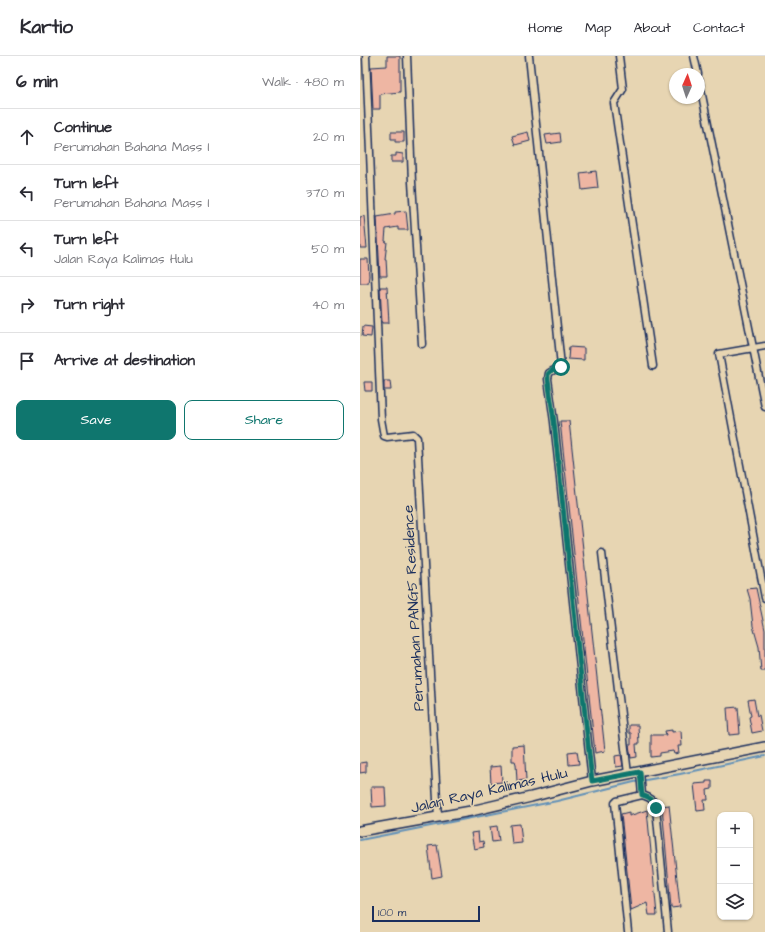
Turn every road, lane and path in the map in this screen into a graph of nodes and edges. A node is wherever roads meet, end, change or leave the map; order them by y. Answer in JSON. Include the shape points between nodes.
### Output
{"nodes":[{"id":1,"x":366,"y":56,"type":"edge"},
{"id":2,"x":407,"y":56,"type":"edge"},
{"id":3,"x":529,"y":56,"type":"edge"},
{"id":4,"x":619,"y":56,"type":"edge"},
{"id":5,"x":694,"y":56,"type":"edge"},
{"id":6,"x":697,"y":68,"type":"edge"},
{"id":7,"x":704,"y":104,"type":"edge"},
{"id":8,"x":422,"y":344,"type":"dead end"},
{"id":9,"x":765,"y":346,"type":"edge"},
{"id":10,"x":753,"y":348,"type":"junction"},
{"id":11,"x":653,"y":366,"type":"dead end"},
{"id":12,"x":765,"y":407,"type":"edge"},
{"id":13,"x":602,"y":553,"type":"dead end"},
{"id":14,"x":765,"y":598,"type":"edge"},
{"id":15,"x":765,"y":748,"type":"edge"},
{"id":16,"x":628,"y":774,"type":"junction"},
{"id":17,"x":640,"y":778,"type":"junction"},
{"id":18,"x":592,"y":781,"type":"junction"},
{"id":19,"x":642,"y":795,"type":"junction"},
{"id":20,"x":438,"y":818,"type":"junction"},
{"id":21,"x":360,"y":831,"type":"edge"},
{"id":22,"x":628,"y":932,"type":"edge"},
{"id":23,"x":668,"y":932,"type":"edge"}],
"edges":[{"from":1,"to":20,"type":"street","name":"Perumahan PANG5 Residence","via":[[381,419],[384,436],[413,434],[417,438]]},
{"from":2,"to":8,"type":"street"},
{"from":3,"to":18,"type":"street","via":[[561,366],[560,369],[552,370],[548,374],[548,379]]},
{"from":4,"to":11,"type":"street","via":[[623,89],[614,103]]},
{"from":5,"to":6,"type":"street"},
{"from":7,"to":10,"type":"street"},
{"from":9,"to":10,"type":"street"},
{"from":10,"to":12,"type":"street"},
{"from":10,"to":14,"type":"street","via":[[720,354]]},
{"from":13,"to":16,"type":"street"},
{"from":15,"to":17,"type":"street","name":"Jalan Raya Kalimas Hulu"},
{"from":16,"to":17,"type":"street","name":"Jalan Raya Kalimas Hulu"},
{"from":16,"to":18,"type":"street","name":"Jalan Raya Kalimas Hulu"},
{"from":17,"to":19,"type":"street"},
{"from":18,"to":20,"type":"street","name":"Jalan Raya Kalimas Hulu","via":[[531,798]]},
{"from":19,"to":22,"type":"street","via":[[615,803]]},
{"from":19,"to":23,"type":"street","via":[[650,797],[656,808]]},
{"from":20,"to":21,"type":"street","name":"Jalan Raya Kalimas Hulu"}]}
